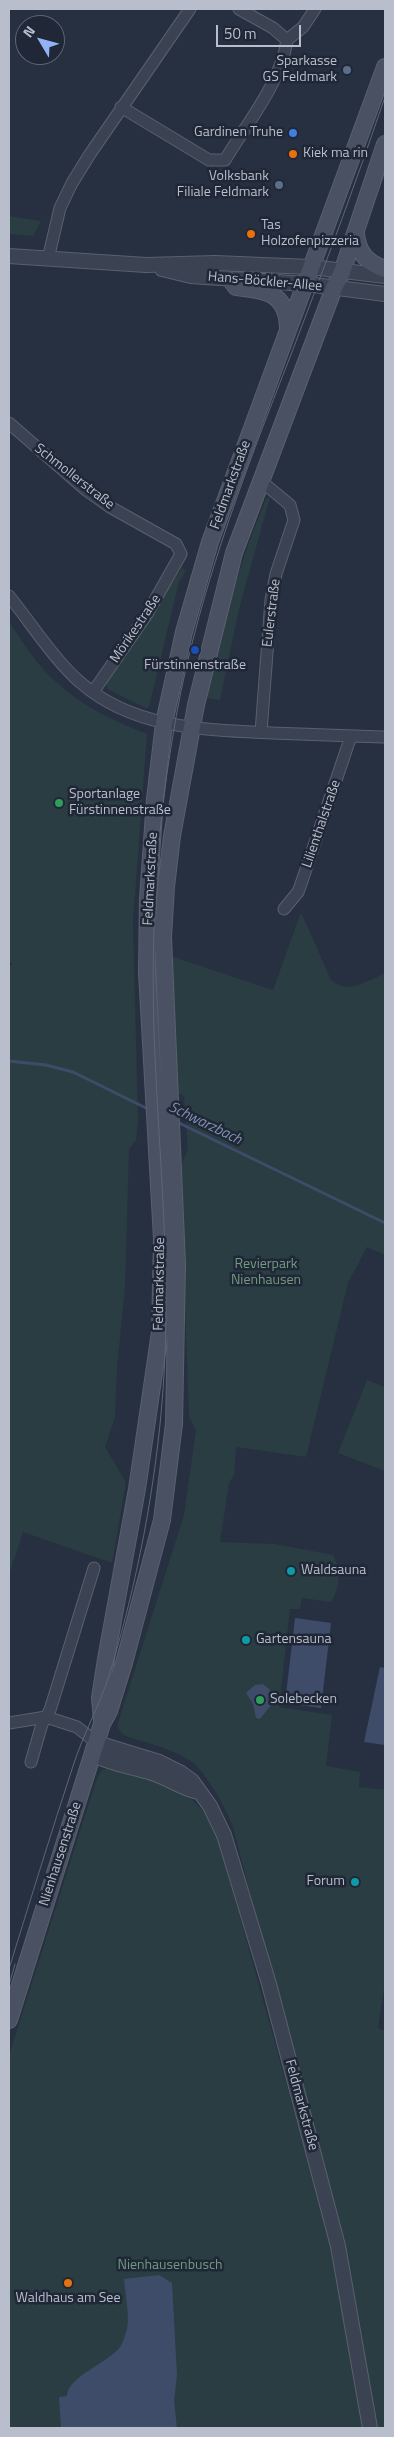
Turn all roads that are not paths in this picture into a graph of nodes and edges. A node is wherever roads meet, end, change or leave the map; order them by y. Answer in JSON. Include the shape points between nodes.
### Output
{"nodes":[{"id":1,"x":190,"y":9,"type":"edge"},
{"id":2,"x":239,"y":9,"type":"edge"},
{"id":3,"x":315,"y":9,"type":"edge"},
{"id":4,"x":287,"y":40,"type":"junction"},
{"id":5,"x":385,"y":67,"type":"edge"},
{"id":6,"x":382,"y":86,"type":"edge"},
{"id":7,"x":122,"y":107,"type":"junction"},
{"id":8,"x":385,"y":144,"type":"edge"},
{"id":9,"x":356,"y":234,"type":"junction"},
{"id":10,"x":9,"y":256,"type":"edge"},
{"id":11,"x":48,"y":260,"type":"junction"},
{"id":12,"x":146,"y":265,"type":"junction"},
{"id":13,"x":311,"y":267,"type":"junction"},
{"id":14,"x":385,"y":269,"type":"edge"},
{"id":15,"x":342,"y":272,"type":"junction"},
{"id":16,"x":385,"y":276,"type":"edge"},
{"id":17,"x":231,"y":280,"type":"junction"},
{"id":18,"x":306,"y":284,"type":"junction"},
{"id":19,"x":334,"y":288,"type":"junction"},
{"id":20,"x":385,"y":294,"type":"edge"},
{"id":21,"x":288,"y":332,"type":"junction"},
{"id":22,"x":9,"y":423,"type":"edge"},
{"id":23,"x":261,"y":481,"type":"junction"},
{"id":24,"x":177,"y":564,"type":"joint"},
{"id":25,"x":9,"y":596,"type":"edge"},
{"id":26,"x":93,"y":692,"type":"junction"},
{"id":27,"x":164,"y":722,"type":"junction"},
{"id":28,"x":191,"y":728,"type":"junction"},
{"id":29,"x":260,"y":732,"type":"junction"},
{"id":30,"x":351,"y":736,"type":"junction"},
{"id":31,"x":385,"y":737,"type":"edge"},
{"id":32,"x":284,"y":909,"type":"dead end"},
{"id":33,"x":161,"y":1103,"type":"junction"},
{"id":34,"x":94,"y":1568,"type":"dead end"},
{"id":35,"x":46,"y":1717,"type":"junction"},
{"id":36,"x":9,"y":1723,"type":"edge"},
{"id":37,"x":102,"y":1724,"type":"junction"},
{"id":38,"x":95,"y":1749,"type":"junction"},
{"id":39,"x":31,"y":1762,"type":"dead end"},
{"id":40,"x":9,"y":2020,"type":"edge"},
{"id":41,"x":370,"y":2428,"type":"edge"}],
"edges":[{"from":1,"to":7,"type":"street"},
{"from":2,"to":4,"type":"street"},
{"from":3,"to":4,"type":"street","via":[[304,28]]},
{"from":4,"to":7,"type":"street","via":[[269,89],[225,160],[209,160]]},
{"from":5,"to":6,"type":"main road","name":"Feldmarkstraße"},
{"from":6,"to":13,"type":"main road","name":"Feldmarkstraße"},
{"from":7,"to":11,"type":"street","via":[[90,154],[60,208]]},
{"from":8,"to":9,"type":"main road","name":"Feldmarkstraße"},
{"from":9,"to":14,"type":"main road","via":[[357,247],[365,258],[372,265]]},
{"from":9,"to":15,"type":"main road","name":"Feldmarkstraße"},
{"from":10,"to":11,"type":"street","name":"Hans-Böckler-Allee"},
{"from":11,"to":12,"type":"street","name":"Hans-Böckler-Allee"},
{"from":12,"to":13,"type":"street","name":"Hans-Böckler-Allee","via":[[215,263]]},
{"from":12,"to":17,"type":"street","name":"Hans-Böckler-Allee","via":[[191,276]]},
{"from":13,"to":15,"type":"street","name":"Hans-Böckler-Allee"},
{"from":13,"to":18,"type":"main road","name":"Feldmarkstraße"},
{"from":15,"to":16,"type":"street","name":"Hans-Böckler-Allee"},
{"from":15,"to":19,"type":"main road","name":"Feldmarkstraße"},
{"from":17,"to":18,"type":"street","name":"Hans-Böckler-Allee"},
{"from":17,"to":21,"type":"main road","via":[[236,286],[272,294],[281,302],[288,313]]},
{"from":18,"to":19,"type":"street","name":"Hans-Böckler-Allee"},
{"from":18,"to":21,"type":"main road","name":"Feldmarkstraße"},
{"from":19,"to":20,"type":"street","name":"Hans-Böckler-Allee"},
{"from":19,"to":23,"type":"main road","name":"Feldmarkstraße"},
{"from":21,"to":27,"type":"main road","name":"Feldmarkstraße","via":[[210,542],[184,632]]},
{"from":22,"to":24,"type":"street","name":"Schmollerstraße","via":[[86,490],[176,544],[181,554]]},
{"from":23,"to":28,"type":"main road","name":"Feldmarkstraße","via":[[234,553],[209,644]]},
{"from":23,"to":29,"type":"street","name":"Eulerstraße","via":[[290,505],[294,520],[271,600]]},
{"from":24,"to":26,"type":"street","name":"Mörikestraße"},
{"from":25,"to":26,"type":"street","via":[[64,666]]},
{"from":26,"to":27,"type":"street","via":[[111,704]]},
{"from":27,"to":28,"type":"street"},
{"from":27,"to":33,"type":"main road","name":"Feldmarkstraße","via":[[148,899],[147,972]]},
{"from":28,"to":29,"type":"street"},
{"from":28,"to":33,"type":"main road","name":"Feldmarkstraße","via":[[166,887]]},
{"from":29,"to":30,"type":"street"},
{"from":30,"to":31,"type":"street"},
{"from":30,"to":32,"type":"street","name":"Lilienthalstraße","via":[[298,892]]},
{"from":33,"to":37,"type":"main road","name":"Feldmarkstraße","via":[[155,1129],[162,1248],[160,1332],[137,1489],[100,1698]]},
{"from":33,"to":37,"type":"main road","name":"Feldmarkstraße","via":[[171,1138],[176,1264],[174,1424],[162,1520],[124,1663]]},
{"from":34,"to":35,"type":"street"},
{"from":35,"to":36,"type":"street"},
{"from":35,"to":38,"type":"street","via":[[77,1726]]},
{"from":35,"to":39,"type":"street"},
{"from":37,"to":38,"type":"main road","name":"Feldmarkstraße"},
{"from":38,"to":40,"type":"main road","name":"Nienhausenstraße"},
{"from":38,"to":41,"type":"street","name":"Feldmarkstraße","via":[[170,1766],[192,1781],[224,1834],[269,1984],[338,2246]]}]}
